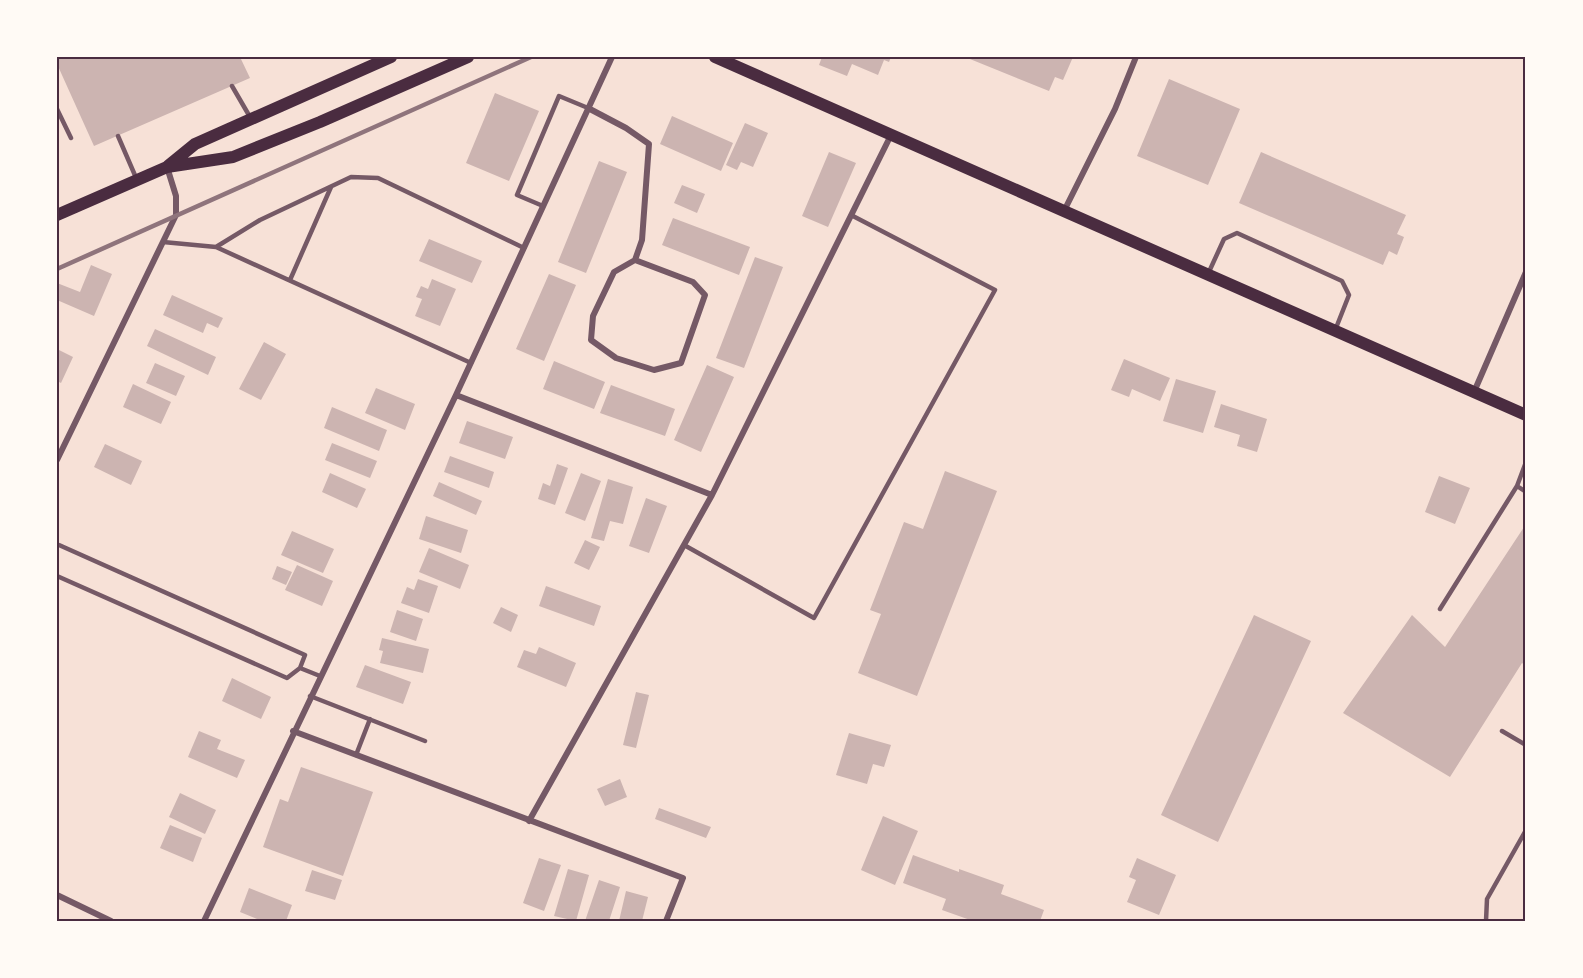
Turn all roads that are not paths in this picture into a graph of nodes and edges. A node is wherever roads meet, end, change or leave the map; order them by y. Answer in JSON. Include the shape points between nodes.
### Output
{"nodes":[{"id":1,"x":391,"y":57,"type":"edge"},
{"id":2,"x":468,"y":57,"type":"edge"},
{"id":3,"x":612,"y":57,"type":"edge"},
{"id":4,"x":714,"y":57,"type":"edge"},
{"id":5,"x":1136,"y":57,"type":"edge"},
{"id":6,"x":232,"y":86,"type":"dead end"},
{"id":7,"x":588,"y":108,"type":"junction"},
{"id":8,"x":57,"y":109,"type":"edge"},
{"id":9,"x":251,"y":119,"type":"junction"},
{"id":10,"x":891,"y":135,"type":"junction"},
{"id":11,"x":118,"y":136,"type":"dead end"},
{"id":12,"x":70,"y":138,"type":"dead end"},
{"id":13,"x":167,"y":167,"type":"junction"},
{"id":14,"x":137,"y":180,"type":"junction"},
{"id":15,"x":331,"y":187,"type":"junction"},
{"id":16,"x":543,"y":206,"type":"junction"},
{"id":17,"x":1064,"y":212,"type":"junction"},
{"id":18,"x":57,"y":215,"type":"edge"},
{"id":19,"x":851,"y":215,"type":"junction"},
{"id":20,"x":163,"y":242,"type":"junction"},
{"id":21,"x":216,"y":247,"type":"junction"},
{"id":22,"x":524,"y":248,"type":"junction"},
{"id":23,"x":635,"y":260,"type":"junction"},
{"id":24,"x":1526,"y":272,"type":"edge"},
{"id":25,"x":1207,"y":274,"type":"junction"},
{"id":26,"x":290,"y":280,"type":"junction"},
{"id":27,"x":1519,"y":288,"type":"junction"},
{"id":28,"x":1526,"y":291,"type":"edge"},
{"id":29,"x":1335,"y":331,"type":"junction"},
{"id":30,"x":471,"y":363,"type":"junction"},
{"id":31,"x":1474,"y":393,"type":"junction"},
{"id":32,"x":456,"y":395,"type":"junction"},
{"id":33,"x":1526,"y":415,"type":"edge"},
{"id":34,"x":57,"y":460,"type":"edge"},
{"id":35,"x":1526,"y":462,"type":"edge"},
{"id":36,"x":1517,"y":486,"type":"junction"},
{"id":37,"x":1526,"y":492,"type":"edge"},
{"id":38,"x":712,"y":495,"type":"junction"},
{"id":39,"x":59,"y":545,"type":"dead end"},
{"id":40,"x":684,"y":545,"type":"junction"},
{"id":41,"x":57,"y":576,"type":"edge"},
{"id":42,"x":1440,"y":609,"type":"dead end"},
{"id":43,"x":300,"y":668,"type":"junction"},
{"id":44,"x":320,"y":676,"type":"junction"},
{"id":45,"x":310,"y":696,"type":"junction"},
{"id":46,"x":370,"y":719,"type":"junction"},
{"id":47,"x":293,"y":731,"type":"junction"},
{"id":48,"x":1502,"y":731,"type":"dead end"},
{"id":49,"x":425,"y":741,"type":"dead end"},
{"id":50,"x":1526,"y":745,"type":"edge"},
{"id":51,"x":356,"y":755,"type":"junction"},
{"id":52,"x":529,"y":821,"type":"junction"},
{"id":53,"x":1526,"y":830,"type":"edge"},
{"id":54,"x":57,"y":896,"type":"edge"},
{"id":55,"x":111,"y":921,"type":"edge"},
{"id":56,"x":204,"y":921,"type":"edge"},
{"id":57,"x":666,"y":921,"type":"edge"},
{"id":58,"x":1486,"y":921,"type":"edge"}],
"edges":[{"from":1,"to":9,"type":"main road"},
{"from":2,"to":13,"type":"main road","via":[[233,157]]},
{"from":3,"to":7,"type":"street"},
{"from":4,"to":10,"type":"main road"},
{"from":5,"to":17,"type":"street"},
{"from":6,"to":9,"type":"lane"},
{"from":7,"to":16,"type":"street"},
{"from":7,"to":16,"type":"lane","via":[[559,96],[517,195]]},
{"from":7,"to":23,"type":"street","via":[[649,144],[642,240]]},
{"from":8,"to":12,"type":"lane"},
{"from":9,"to":13,"type":"main road","via":[[195,144]]},
{"from":10,"to":17,"type":"main road"},
{"from":10,"to":19,"type":"street"},
{"from":11,"to":14,"type":"lane"},
{"from":13,"to":14,"type":"main road"},
{"from":13,"to":20,"type":"street","via":[[176,196],[176,215]]},
{"from":14,"to":18,"type":"main road"},
{"from":15,"to":21,"type":"lane","via":[[260,220]]},
{"from":15,"to":22,"type":"lane","via":[[351,177],[378,178]]},
{"from":15,"to":26,"type":"lane"},
{"from":16,"to":22,"type":"street"},
{"from":17,"to":25,"type":"main road"},
{"from":19,"to":38,"type":"street"},
{"from":19,"to":40,"type":"lane","via":[[995,290],[814,618]]},
{"from":20,"to":21,"type":"lane"},
{"from":20,"to":34,"type":"street"},
{"from":21,"to":26,"type":"lane"},
{"from":22,"to":30,"type":"street"},
{"from":23,"to":23,"type":"street","via":[[614,272],[593,316],[591,340],[615,358],[654,370],[681,363],[705,295],[693,282]]},
{"from":24,"to":27,"type":"street"},
{"from":25,"to":29,"type":"main road"},
{"from":25,"to":29,"type":"lane","via":[[1224,239],[1237,233],[1342,281],[1349,295]]},
{"from":26,"to":30,"type":"lane"},
{"from":27,"to":28,"type":"lane"},
{"from":27,"to":31,"type":"street"},
{"from":29,"to":31,"type":"main road"},
{"from":30,"to":32,"type":"street"},
{"from":31,"to":33,"type":"main road"},
{"from":32,"to":38,"type":"street"},
{"from":32,"to":44,"type":"street"},
{"from":35,"to":36,"type":"lane"},
{"from":36,"to":37,"type":"lane"},
{"from":36,"to":42,"type":"lane"},
{"from":38,"to":40,"type":"street"},
{"from":39,"to":43,"type":"lane","via":[[305,655]]},
{"from":40,"to":52,"type":"street"},
{"from":41,"to":43,"type":"lane","via":[[287,678]]},
{"from":43,"to":44,"type":"lane"},
{"from":44,"to":45,"type":"street"},
{"from":45,"to":46,"type":"lane"},
{"from":45,"to":47,"type":"street"},
{"from":46,"to":49,"type":"lane"},
{"from":46,"to":51,"type":"lane"},
{"from":47,"to":51,"type":"street"},
{"from":47,"to":56,"type":"street"},
{"from":48,"to":50,"type":"lane"},
{"from":51,"to":52,"type":"street"},
{"from":52,"to":57,"type":"street","via":[[682,878]]},
{"from":53,"to":58,"type":"lane","via":[[1487,899]]},
{"from":54,"to":55,"type":"street"}]}
